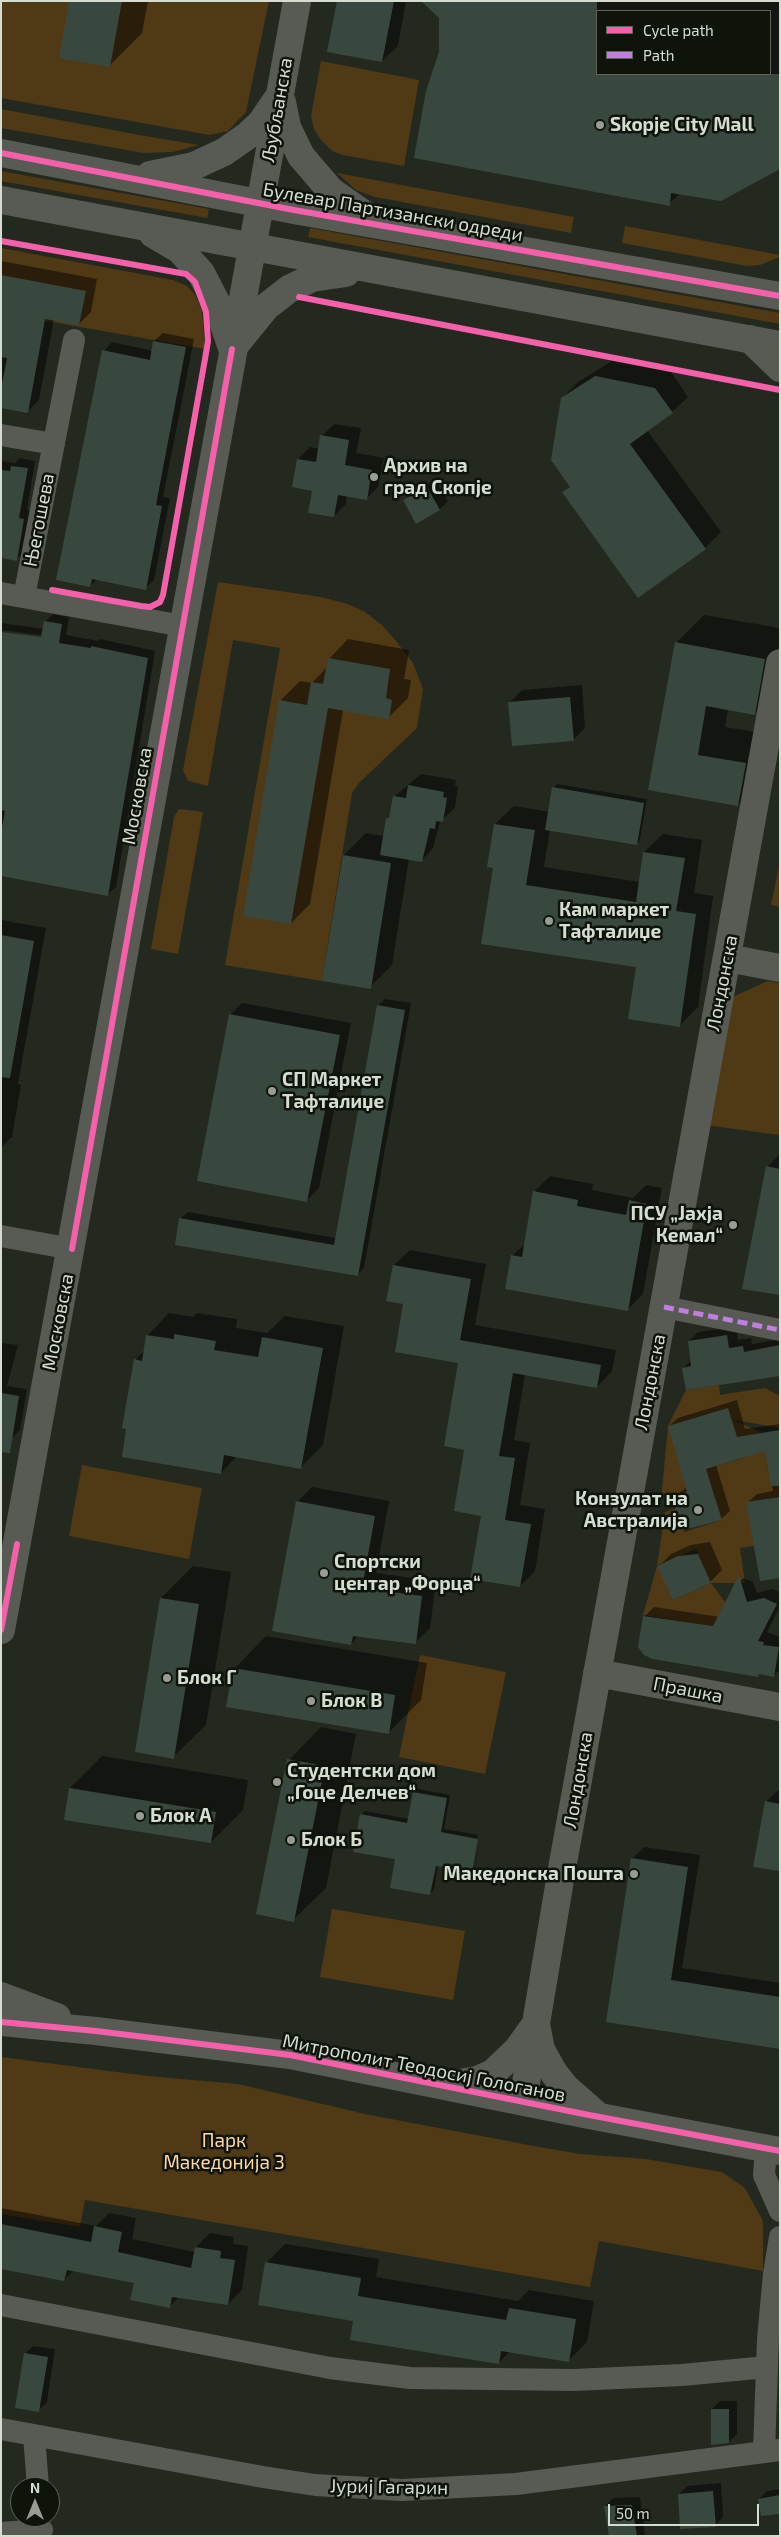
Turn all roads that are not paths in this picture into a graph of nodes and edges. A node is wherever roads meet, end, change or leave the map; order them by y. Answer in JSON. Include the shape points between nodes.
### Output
{"nodes":[{"id":1,"x":297,"y":1,"type":"edge"},
{"id":2,"x":280,"y":93,"type":"junction"},
{"id":3,"x":1,"y":153,"type":"edge"},
{"id":4,"x":130,"y":177,"type":"junction"},
{"id":5,"x":1,"y":200,"type":"edge"},
{"id":6,"x":260,"y":203,"type":"junction"},
{"id":7,"x":126,"y":222,"type":"junction"},
{"id":8,"x":391,"y":228,"type":"junction"},
{"id":9,"x":252,"y":247,"type":"junction"},
{"id":10,"x":383,"y":272,"type":"junction"},
{"id":11,"x":780,"y":281,"type":"edge"},
{"id":12,"x":742,"y":289,"type":"junction"},
{"id":13,"x":780,"y":296,"type":"edge"},
{"id":14,"x":750,"y":339,"type":"junction"},
{"id":15,"x":74,"y":340,"type":"dead end"},
{"id":16,"x":780,"y":345,"type":"edge"},
{"id":17,"x":232,"y":349,"type":"junction"},
{"id":18,"x":780,"y":368,"type":"edge"},
{"id":19,"x":1,"y":435,"type":"edge"},
{"id":20,"x":54,"y":444,"type":"junction"},
{"id":21,"x":1,"y":593,"type":"edge"},
{"id":22,"x":24,"y":597,"type":"junction"},
{"id":23,"x":183,"y":626,"type":"junction"},
{"id":24,"x":780,"y":663,"type":"edge"},
{"id":25,"x":727,"y":958,"type":"junction"},
{"id":26,"x":780,"y":968,"type":"edge"},
{"id":27,"x":1,"y":1236,"type":"edge"},
{"id":28,"x":72,"y":1249,"type":"junction"},
{"id":29,"x":664,"y":1307,"type":"junction"},
{"id":30,"x":780,"y":1330,"type":"edge"},
{"id":31,"x":9,"y":1543,"type":"edge"},
{"id":32,"x":1,"y":1630,"type":"edge"},
{"id":33,"x":597,"y":1673,"type":"junction"},
{"id":34,"x":780,"y":1708,"type":"edge"},
{"id":35,"x":1,"y":1996,"type":"edge"},
{"id":36,"x":536,"y":2021,"type":"junction"},
{"id":37,"x":1,"y":2022,"type":"edge"},
{"id":38,"x":96,"y":2031,"type":"junction"},
{"id":39,"x":442,"y":2085,"type":"junction"},
{"id":40,"x":523,"y":2101,"type":"junction"},
{"id":41,"x":599,"y":2117,"type":"junction"},
{"id":42,"x":773,"y":2150,"type":"edge"},
{"id":43,"x":780,"y":2211,"type":"edge"},
{"id":44,"x":780,"y":2237,"type":"edge"},
{"id":45,"x":1,"y":2305,"type":"edge"},
{"id":46,"x":767,"y":2367,"type":"junction"},
{"id":47,"x":1,"y":2429,"type":"edge"},
{"id":48,"x":34,"y":2435,"type":"junction"},
{"id":49,"x":772,"y":2451,"type":"edge"},
{"id":50,"x":37,"y":2477,"type":"edge"},
{"id":51,"x":41,"y":2528,"type":"edge"},
{"id":52,"x":1,"y":2533,"type":"edge"}],
"edges":[{"from":1,"to":2,"type":"street","name":"Љубљанска"},
{"from":2,"to":4,"type":"street","via":[[261,123],[224,152],[178,170]]},
{"from":2,"to":6,"type":"street","name":"Љубљанска"},
{"from":2,"to":8,"type":"street","via":[[294,144],[313,172],[350,206]]},
{"from":3,"to":4,"type":"street","name":"Булевар Партизански одреди"},
{"from":4,"to":6,"type":"street","name":"Булевар Партизански одреди"},
{"from":5,"to":7,"type":"street"},
{"from":6,"to":8,"type":"street","name":"Булевар Партизански одреди"},
{"from":6,"to":9,"type":"street","name":"Љубљанска"},
{"from":7,"to":9,"type":"street"},
{"from":7,"to":17,"type":"street","via":[[180,250],[201,273],[217,304]]},
{"from":8,"to":12,"type":"street","name":"Булевар Партизански одреди"},
{"from":9,"to":10,"type":"street"},
{"from":9,"to":17,"type":"street","name":"Московска"},
{"from":10,"to":14,"type":"street"},
{"from":10,"to":17,"type":"street","via":[[333,274],[301,282],[266,307]]},
{"from":11,"to":12,"type":"street"},
{"from":12,"to":13,"type":"street","name":"Булевар Партизански одреди"},
{"from":14,"to":16,"type":"street"},
{"from":14,"to":18,"type":"street"},
{"from":15,"to":20,"type":"street","name":"Његошева"},
{"from":17,"to":23,"type":"street","name":"Московска"},
{"from":19,"to":20,"type":"street"},
{"from":20,"to":22,"type":"street","name":"Његошева"},
{"from":21,"to":22,"type":"street"},
{"from":22,"to":23,"type":"street"},
{"from":23,"to":28,"type":"street","name":"Московска"},
{"from":24,"to":25,"type":"street","name":"Лондонска"},
{"from":25,"to":26,"type":"street"},
{"from":25,"to":29,"type":"street","name":"Лондонска"},
{"from":27,"to":28,"type":"street"},
{"from":28,"to":31,"type":"street","name":"Московска"},
{"from":29,"to":30,"type":"street"},
{"from":29,"to":33,"type":"street","name":"Лондонска"},
{"from":31,"to":32,"type":"street","name":"Московска"},
{"from":33,"to":34,"type":"street","name":"Прашка"},
{"from":33,"to":36,"type":"street","name":"Лондонска"},
{"from":35,"to":38,"type":"street"},
{"from":36,"to":39,"type":"street","via":[[518,2050],[493,2072],[463,2084]]},
{"from":36,"to":40,"type":"street","name":"Лондонска"},
{"from":36,"to":41,"type":"street","via":[[547,2062],[565,2087]]},
{"from":37,"to":38,"type":"street","name":"Митрополит Теодосиј Гологанов"},
{"from":38,"to":39,"type":"street","name":"Митрополит Теодосиј Гологанов","via":[[290,2056]]},
{"from":39,"to":40,"type":"street","name":"Митрополит Теодосиј Гологанов"},
{"from":40,"to":41,"type":"street","name":"Митрополит Теодосиј Гологанов"},
{"from":41,"to":42,"type":"street","name":"Митрополит Теодосиј Гологанов"},
{"from":42,"to":43,"type":"street","via":[[764,2175]]},
{"from":44,"to":46,"type":"street"},
{"from":45,"to":46,"type":"street","via":[[330,2368],[410,2378],[574,2380]]},
{"from":46,"to":49,"type":"street"},
{"from":47,"to":48,"type":"street","name":"Јуриј Гагарин"},
{"from":48,"to":49,"type":"street","name":"Јуриј Гагарин","via":[[289,2481],[402,2490],[516,2484]]},
{"from":48,"to":50,"type":"street"},
{"from":51,"to":52,"type":"street"}]}
